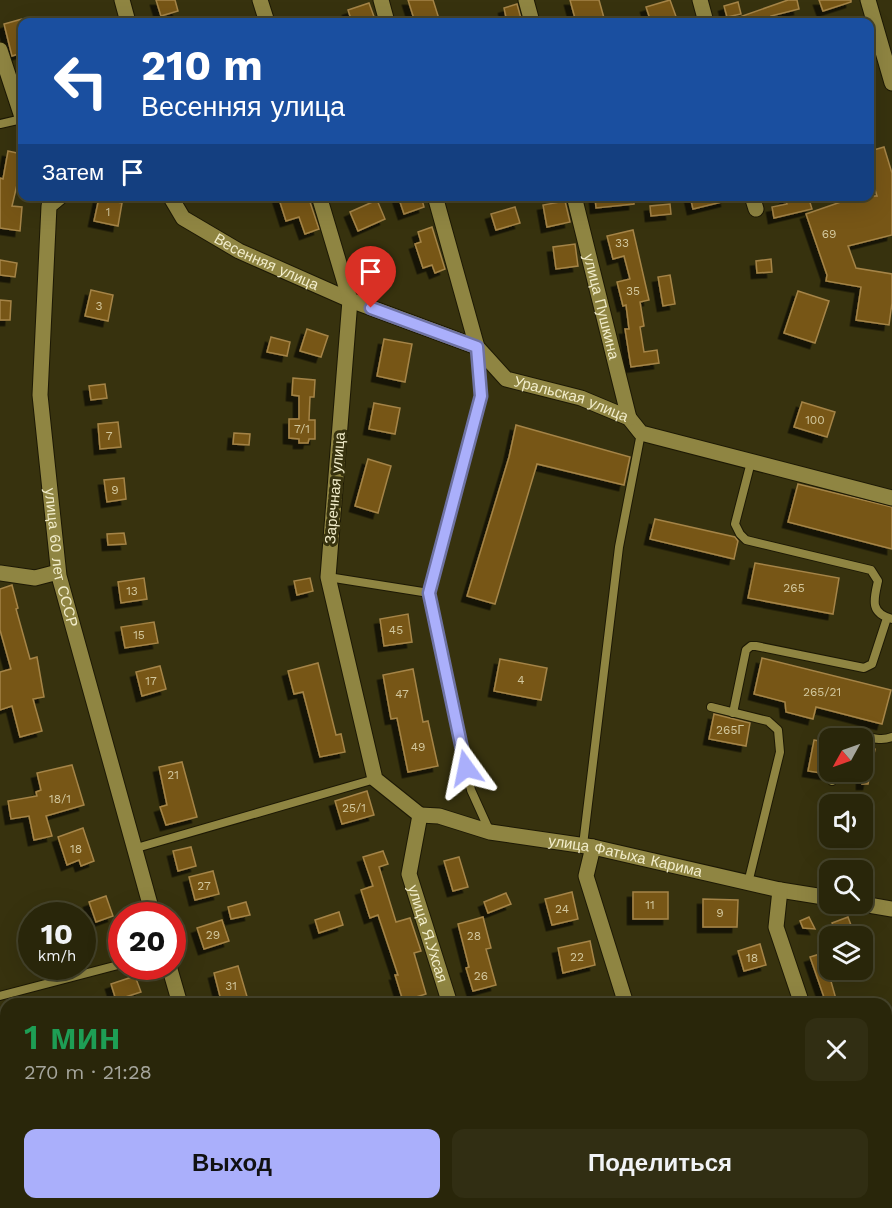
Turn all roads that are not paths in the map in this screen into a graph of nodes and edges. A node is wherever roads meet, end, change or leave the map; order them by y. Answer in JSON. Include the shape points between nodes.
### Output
{"nodes":[{"id":1,"x":122,"y":0,"type":"edge"},
{"id":2,"x":260,"y":0,"type":"edge"},
{"id":3,"x":381,"y":0,"type":"edge"},
{"id":4,"x":526,"y":0,"type":"edge"},
{"id":5,"x":700,"y":0,"type":"edge"},
{"id":6,"x":868,"y":0,"type":"edge"},
{"id":7,"x":127,"y":18,"type":"edge"},
{"id":8,"x":266,"y":18,"type":"edge"},
{"id":9,"x":386,"y":18,"type":"edge"},
{"id":10,"x":531,"y":18,"type":"edge"},
{"id":11,"x":705,"y":18,"type":"edge"},
{"id":12,"x":873,"y":18,"type":"edge"},
{"id":13,"x":874,"y":21,"type":"edge"},
{"id":14,"x":0,"y":50,"type":"edge"},
{"id":15,"x":892,"y":83,"type":"edge"},
{"id":16,"x":18,"y":106,"type":"edge"},
{"id":17,"x":18,"y":119,"type":"edge"},
{"id":18,"x":0,"y":124,"type":"edge"},
{"id":19,"x":55,"y":201,"type":"edge"},
{"id":20,"x":173,"y":201,"type":"edge"},
{"id":21,"x":320,"y":201,"type":"edge"},
{"id":22,"x":436,"y":201,"type":"edge"},
{"id":23,"x":575,"y":201,"type":"edge"},
{"id":24,"x":350,"y":300,"type":"junction"},
{"id":25,"x":477,"y":347,"type":"junction"},
{"id":26,"x":629,"y":418,"type":"junction"},
{"id":27,"x":641,"y":434,"type":"junction"},
{"id":28,"x":751,"y":462,"type":"junction"},
{"id":29,"x":892,"y":498,"type":"edge"},
{"id":30,"x":58,"y":572,"type":"junction"},
{"id":31,"x":0,"y":573,"type":"edge"},
{"id":32,"x":328,"y":577,"type":"junction"},
{"id":33,"x":429,"y":593,"type":"junction"},
{"id":34,"x":889,"y":619,"type":"edge"},
{"id":35,"x":711,"y":707,"type":"dead end"},
{"id":36,"x":734,"y":713,"type":"junction"},
{"id":37,"x":892,"y":737,"type":"edge"},
{"id":38,"x":873,"y":738,"type":"edge"},
{"id":39,"x":375,"y":779,"type":"junction"},
{"id":40,"x":420,"y":815,"type":"junction"},
{"id":41,"x":490,"y":832,"type":"junction"},
{"id":42,"x":588,"y":846,"type":"junction"},
{"id":43,"x":133,"y":849,"type":"junction"},
{"id":44,"x":748,"y":883,"type":"junction"},
{"id":45,"x":780,"y":890,"type":"junction"},
{"id":46,"x":819,"y":896,"type":"edge"},
{"id":47,"x":149,"y":902,"type":"edge"},
{"id":48,"x":873,"y":906,"type":"edge"},
{"id":49,"x":892,"y":909,"type":"edge"},
{"id":50,"x":108,"y":968,"type":"edge"},
{"id":51,"x":173,"y":980,"type":"edge"},
{"id":52,"x":0,"y":996,"type":"edge"},
{"id":53,"x":178,"y":998,"type":"edge"},
{"id":54,"x":448,"y":998,"type":"edge"},
{"id":55,"x":624,"y":998,"type":"edge"},
{"id":56,"x":800,"y":998,"type":"edge"}],
"edges":[{"from":1,"to":7,"type":"street"},
{"from":2,"to":8,"type":"street"},
{"from":3,"to":9,"type":"street"},
{"from":4,"to":10,"type":"street"},
{"from":5,"to":11,"type":"street"},
{"from":6,"to":12,"type":"street"},
{"from":13,"to":15,"type":"street"},
{"from":14,"to":16,"type":"street"},
{"from":17,"to":18,"type":"lane"},
{"from":19,"to":30,"type":"street","name":"улица 60 лет СССР","via":[[49,206],[40,395]]},
{"from":20,"to":24,"type":"street","name":"Весенняя улица","via":[[183,218],[239,251]]},
{"from":21,"to":24,"type":"street","name":"Заречная улица"},
{"from":22,"to":25,"type":"street","name":"Уральская улица"},
{"from":23,"to":26,"type":"street","name":"улица Пушкина"},
{"from":24,"to":25,"type":"street","name":"Весенняя улица"},
{"from":24,"to":32,"type":"street","name":"Заречная улица"},
{"from":25,"to":26,"type":"street","name":"Уральская улица","via":[[506,379],[581,398]]},
{"from":25,"to":33,"type":"lane","via":[[481,396]]},
{"from":26,"to":27,"type":"street","name":"Уральская улица"},
{"from":27,"to":28,"type":"street","name":"Уральская улица"},
{"from":27,"to":42,"type":"lane","via":[[619,547]]},
{"from":28,"to":29,"type":"street","name":"Уральская улица"},
{"from":28,"to":34,"type":"lane","via":[[735,524],[740,534],[746,540],[871,570],[878,581],[874,601],[877,611]]},
{"from":30,"to":31,"type":"street","via":[[34,578]]},
{"from":30,"to":43,"type":"street","name":"улица 60 лет СССР"},
{"from":32,"to":33,"type":"lane"},
{"from":32,"to":39,"type":"street","name":"Заречная улица"},
{"from":33,"to":41,"type":"lane","via":[[471,790]]},
{"from":34,"to":36,"type":"lane","via":[[872,664],[864,668],[756,646],[748,648]]},
{"from":35,"to":36,"type":"lane"},
{"from":36,"to":44,"type":"lane","via":[[768,721],[778,730],[780,740]]},
{"from":37,"to":38,"type":"lane"},
{"from":39,"to":40,"type":"street"},
{"from":39,"to":43,"type":"lane"},
{"from":40,"to":41,"type":"street","name":"улица Фатыха Карима","via":[[439,816]]},
{"from":40,"to":54,"type":"street","name":"улица Я.Ухсая","via":[[409,874]]},
{"from":41,"to":42,"type":"street","name":"улица Фатыха Карима"},
{"from":42,"to":44,"type":"street","name":"улица Фатыха Карима"},
{"from":42,"to":55,"type":"street","via":[[586,876]]},
{"from":43,"to":47,"type":"street","name":"улица 60 лет СССР"},
{"from":44,"to":45,"type":"street","name":"улица Фатыха Карима"},
{"from":45,"to":46,"type":"street","name":"улица Фатыха Карима"},
{"from":45,"to":56,"type":"street","via":[[776,927]]},
{"from":48,"to":49,"type":"street"},
{"from":50,"to":52,"type":"lane"},
{"from":51,"to":53,"type":"street"}]}
